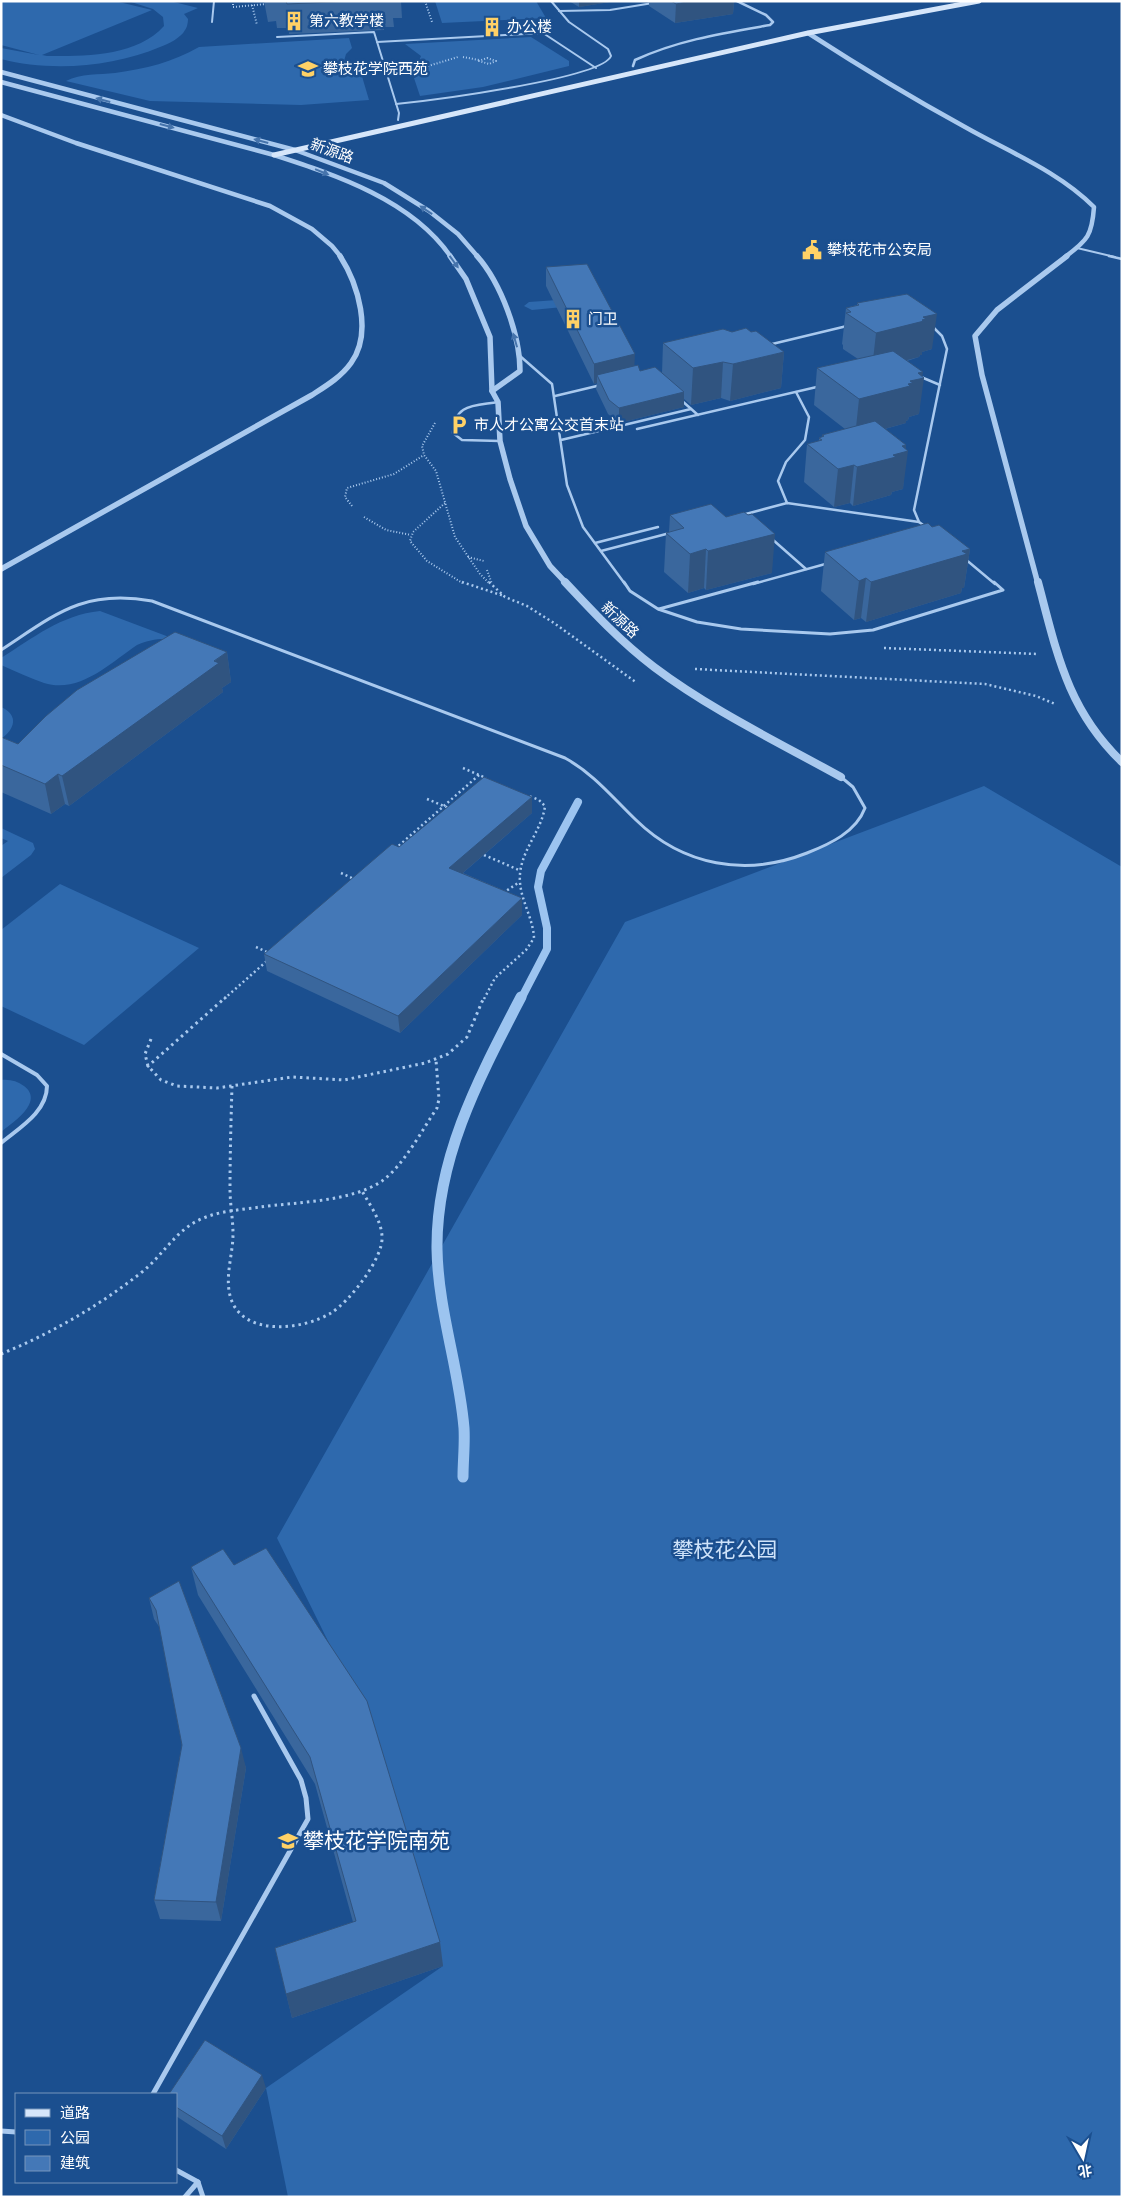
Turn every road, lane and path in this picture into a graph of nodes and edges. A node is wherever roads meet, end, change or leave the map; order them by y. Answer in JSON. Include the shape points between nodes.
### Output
{"nodes":[{"id":1,"x":214,"y":1,"type":"edge"},
{"id":2,"x":232,"y":1,"type":"edge"},
{"id":3,"x":551,"y":1,"type":"edge"},
{"id":4,"x":737,"y":1,"type":"edge"},
{"id":5,"x":979,"y":1,"type":"edge"},
{"id":6,"x":656,"y":3,"type":"dead end"},
{"id":7,"x":271,"y":4,"type":"dead end"},
{"id":8,"x":252,"y":5,"type":"junction"},
{"id":9,"x":559,"y":11,"type":"junction"},
{"id":10,"x":212,"y":22,"type":"dead end"},
{"id":11,"x":257,"y":25,"type":"dead end"},
{"id":12,"x":808,"y":33,"type":"junction"},
{"id":13,"x":277,"y":37,"type":"dead end"},
{"id":14,"x":377,"y":42,"type":"junction"},
{"id":15,"x":458,"y":57,"type":"dead end"},
{"id":16,"x":479,"y":60,"type":"junction"},
{"id":17,"x":299,"y":65,"type":"joint"},
{"id":18,"x":633,"y":66,"type":"dead end"},
{"id":19,"x":596,"y":68,"type":"junction"},
{"id":20,"x":1,"y":72,"type":"edge"},
{"id":21,"x":1,"y":82,"type":"edge"},
{"id":22,"x":396,"y":104,"type":"junction"},
{"id":23,"x":1,"y":114,"type":"edge"},
{"id":24,"x":398,"y":120,"type":"dead end"},
{"id":25,"x":295,"y":150,"type":"junction"},
{"id":26,"x":274,"y":155,"type":"junction"},
{"id":27,"x":1077,"y":248,"type":"junction"},
{"id":28,"x":1122,"y":259,"type":"edge"},
{"id":29,"x":852,"y":325,"type":"edge"},
{"id":30,"x":931,"y":325,"type":"dead end"},
{"id":31,"x":765,"y":346,"type":"edge"},
{"id":32,"x":520,"y":356,"type":"junction"},
{"id":33,"x":920,"y":377,"type":"edge"},
{"id":34,"x":940,"y":384,"type":"junction"},
{"id":35,"x":602,"y":385,"type":"edge"},
{"id":36,"x":824,"y":385,"type":"edge"},
{"id":37,"x":492,"y":391,"type":"junction"},
{"id":38,"x":796,"y":392,"type":"junction"},
{"id":39,"x":555,"y":396,"type":"junction"},
{"id":40,"x":677,"y":397,"type":"edge"},
{"id":41,"x":498,"y":402,"type":"junction"},
{"id":42,"x":691,"y":409,"type":"junction"},
{"id":43,"x":698,"y":415,"type":"junction"},
{"id":44,"x":637,"y":430,"type":"dead end"},
{"id":45,"x":561,"y":440,"type":"junction"},
{"id":46,"x":500,"y":441,"type":"junction"},
{"id":47,"x":424,"y":455,"type":"dead end"},
{"id":48,"x":445,"y":503,"type":"dead end"},
{"id":49,"x":787,"y":503,"type":"junction"},
{"id":50,"x":352,"y":506,"type":"dead end"},
{"id":51,"x":743,"y":514,"type":"junction"},
{"id":52,"x":364,"y":517,"type":"dead end"},
{"id":53,"x":734,"y":517,"type":"edge"},
{"id":54,"x":750,"y":520,"type":"edge"},
{"id":55,"x":920,"y":522,"type":"junction"},
{"id":56,"x":658,"y":527,"type":"dead end"},
{"id":57,"x":927,"y":528,"type":"edge"},
{"id":58,"x":677,"y":532,"type":"edge"},
{"id":59,"x":411,"y":535,"type":"junction"},
{"id":60,"x":771,"y":539,"type":"dead end"},
{"id":61,"x":595,"y":543,"type":"junction"},
{"id":62,"x":601,"y":551,"type":"junction"},
{"id":63,"x":958,"y":553,"type":"edge"},
{"id":64,"x":468,"y":557,"type":"dead end"},
{"id":65,"x":484,"y":561,"type":"dead end"},
{"id":66,"x":834,"y":562,"type":"edge"},
{"id":67,"x":1,"y":569,"type":"edge"},
{"id":68,"x":806,"y":569,"type":"junction"},
{"id":69,"x":487,"y":570,"type":"dead end"},
{"id":70,"x":492,"y":584,"type":"dead end"},
{"id":71,"x":505,"y":597,"type":"dead end"},
{"id":72,"x":658,"y":609,"type":"junction"},
{"id":73,"x":883,"y":648,"type":"dead end"},
{"id":74,"x":1,"y":650,"type":"edge"},
{"id":75,"x":1058,"y":654,"type":"junction"},
{"id":76,"x":693,"y":669,"type":"dead end"},
{"id":77,"x":1082,"y":716,"type":"junction"},
{"id":78,"x":1122,"y":762,"type":"edge"},
{"id":79,"x":463,"y":768,"type":"dead end"},
{"id":80,"x":480,"y":775,"type":"junction"},
{"id":81,"x":841,"y":777,"type":"joint"},
{"id":82,"x":488,"y":779,"type":"edge"},
{"id":83,"x":522,"y":793,"type":"edge"},
{"id":84,"x":427,"y":799,"type":"dead end"},
{"id":85,"x":444,"y":806,"type":"junction"},
{"id":86,"x":452,"y":810,"type":"edge"},
{"id":87,"x":394,"y":850,"type":"edge"},
{"id":88,"x":484,"y":855,"type":"edge"},
{"id":89,"x":519,"y":870,"type":"junction"},
{"id":90,"x":341,"y":873,"type":"dead end"},
{"id":91,"x":359,"y":881,"type":"edge"},
{"id":92,"x":519,"y":883,"type":"junction"},
{"id":93,"x":497,"y":896,"type":"edge"},
{"id":94,"x":256,"y":947,"type":"dead end"},
{"id":95,"x":151,"y":1039,"type":"dead end"},
{"id":96,"x":1,"y":1054,"type":"edge"},
{"id":97,"x":436,"y":1060,"type":"junction"},
{"id":98,"x":148,"y":1067,"type":"junction"},
{"id":99,"x":232,"y":1086,"type":"junction"},
{"id":100,"x":1,"y":1143,"type":"edge"},
{"id":101,"x":362,"y":1191,"type":"junction"},
{"id":102,"x":231,"y":1212,"type":"junction"},
{"id":103,"x":1,"y":1354,"type":"edge"},
{"id":104,"x":254,"y":1696,"type":"edge"},
{"id":105,"x":154,"y":2093,"type":"edge"},
{"id":106,"x":1,"y":2131,"type":"edge"},
{"id":107,"x":15,"y":2132,"type":"edge"},
{"id":108,"x":178,"y":2171,"type":"edge"},
{"id":109,"x":198,"y":2182,"type":"junction"},
{"id":110,"x":185,"y":2197,"type":"edge"},
{"id":111,"x":203,"y":2197,"type":"edge"}],
"edges":[{"from":1,"to":10,"type":"lane"},
{"from":2,"to":8,"type":"path","via":[[233,6]]},
{"from":3,"to":9,"type":"lane"},
{"from":4,"to":18,"type":"street","via":[[766,15],[773,22],[678,43],[635,60]]},
{"from":5,"to":12,"type":"main road"},
{"from":6,"to":9,"type":"lane","via":[[610,10]]},
{"from":7,"to":8,"type":"path"},
{"from":8,"to":11,"type":"path"},
{"from":9,"to":19,"type":"lane","via":[[611,53],[606,64]]},
{"from":12,"to":25,"type":"main road"},
{"from":12,"to":27,"type":"street","via":[[1082,194],[1094,207],[1092,230]]},
{"from":13,"to":14,"type":"lane","via":[[374,32]]},
{"from":14,"to":19,"type":"lane","via":[[543,33]]},
{"from":14,"to":22,"type":"lane"},
{"from":15,"to":16,"type":"path"},
{"from":16,"to":16,"type":"path","via":[[486,64],[496,61],[490,58]]},
{"from":17,"to":17,"type":"path","via":[[306,68],[316,65],[307,62]]},
{"from":19,"to":22,"type":"lane","via":[[481,94]]},
{"from":25,"to":20,"type":"street","name":"新源路","one_way":true},
{"from":21,"to":26,"type":"street","name":"新源路","one_way":true},
{"from":22,"to":24,"type":"lane"},
{"from":23,"to":67,"type":"street","via":[[98,150],[247,197],[293,217],[325,239],[347,265],[357,292],[363,332],[357,354],[342,375],[312,395]]},
{"from":25,"to":26,"type":"main road"},
{"from":32,"to":25,"type":"street","name":"新源路","one_way":true,"via":[[498,288],[486,266],[458,234],[384,183]]},
{"from":26,"to":37,"type":"street","name":"新源路","one_way":true,"via":[[314,168],[375,196],[417,222],[442,244],[466,279],[490,337]]},
{"from":27,"to":28,"type":"lane"},
{"from":27,"to":75,"type":"street","via":[[997,310],[975,336],[982,375]]},
{"from":29,"to":31,"type":"lane"},
{"from":30,"to":34,"type":"lane","via":[[942,336],[947,348]]},
{"from":32,"to":37,"type":"street","via":[[520,371]]},
{"from":32,"to":39,"type":"lane","via":[[552,384]]},
{"from":33,"to":34,"type":"lane"},
{"from":34,"to":55,"type":"lane","via":[[914,510]]},
{"from":35,"to":39,"type":"lane"},
{"from":36,"to":38,"type":"lane"},
{"from":37,"to":41,"type":"street","name":"新源路"},
{"from":38,"to":43,"type":"lane"},
{"from":38,"to":49,"type":"lane","via":[[809,417],[805,440],[786,462],[778,482]]},
{"from":39,"to":45,"type":"lane"},
{"from":40,"to":42,"type":"lane"},
{"from":41,"to":46,"type":"street","name":"新源路"},
{"from":41,"to":46,"type":"lane","via":[[461,409],[452,428],[456,437],[462,440]]},
{"from":42,"to":43,"type":"lane"},
{"from":42,"to":45,"type":"lane"},
{"from":43,"to":44,"type":"lane"},
{"from":45,"to":61,"type":"lane","via":[[567,485],[583,527]]},
{"from":46,"to":81,"type":"street","name":"新源路","via":[[526,526],[550,566],[616,635],[654,667],[702,699]]},
{"from":47,"to":50,"type":"path","via":[[394,474],[347,488],[345,497]]},
{"from":48,"to":59,"type":"path"},
{"from":49,"to":51,"type":"lane"},
{"from":49,"to":55,"type":"lane"},
{"from":51,"to":53,"type":"lane"},
{"from":51,"to":54,"type":"lane"},
{"from":52,"to":59,"type":"path","via":[[383,530]]},
{"from":55,"to":57,"type":"lane"},
{"from":56,"to":61,"type":"lane"},
{"from":58,"to":62,"type":"lane"},
{"from":59,"to":71,"type":"path","via":[[414,548],[435,567],[487,593]]},
{"from":60,"to":68,"type":"lane"},
{"from":61,"to":62,"type":"lane"},
{"from":62,"to":72,"type":"lane","via":[[630,591]]},
{"from":63,"to":72,"type":"lane","via":[[1003,590],[873,630],[830,634],[741,629],[697,622]]},
{"from":64,"to":65,"type":"path"},
{"from":66,"to":68,"type":"lane"},
{"from":68,"to":72,"type":"lane"},
{"from":69,"to":70,"type":"path"},
{"from":73,"to":75,"type":"path"},
{"from":74,"to":81,"type":"lane","via":[[66,608],[82,602],[119,595],[152,601],[565,758],[596,776],[647,831],[666,845],[710,863],[732,867],[769,865],[796,859],[847,832],[863,817],[866,808],[853,787]]},
{"from":75,"to":77,"type":"street","via":[[1063,674]]},
{"from":76,"to":77,"type":"path","via":[[986,684],[1036,696]]},
{"from":77,"to":78,"type":"street","via":[[1106,748]]},
{"from":79,"to":80,"type":"path"},
{"from":80,"to":82,"type":"path"},
{"from":80,"to":85,"type":"path"},
{"from":83,"to":89,"type":"path","via":[[545,806]]},
{"from":84,"to":85,"type":"path"},
{"from":85,"to":86,"type":"path"},
{"from":85,"to":87,"type":"path"},
{"from":88,"to":89,"type":"path"},
{"from":89,"to":92,"type":"path"},
{"from":90,"to":91,"type":"path"},
{"from":92,"to":93,"type":"path"},
{"from":92,"to":97,"type":"path","via":[[534,930],[531,945],[494,978],[467,1037]]},
{"from":94,"to":98,"type":"path","via":[[274,955]]},
{"from":95,"to":98,"type":"path","via":[[145,1052]]},
{"from":96,"to":100,"type":"lane","via":[[42,1079],[48,1094],[38,1111]]},
{"from":97,"to":99,"type":"path","via":[[351,1080],[296,1077]]},
{"from":97,"to":101,"type":"path","via":[[437,1108],[392,1170],[374,1186]]},
{"from":98,"to":99,"type":"path","via":[[160,1080],[171,1084],[200,1088]]},
{"from":99,"to":102,"type":"path"},
{"from":101,"to":102,"type":"path"},
{"from":101,"to":102,"type":"path","via":[[380,1226],[382,1244],[376,1261],[332,1312],[295,1325],[256,1324],[237,1311],[229,1286],[233,1235]]},
{"from":102,"to":103,"type":"path","via":[[193,1222],[152,1264],[119,1288],[32,1342]]},
{"from":104,"to":105,"type":"lane","via":[[301,1780],[308,1819]]},
{"from":106,"to":107,"type":"lane"},
{"from":108,"to":109,"type":"lane"},
{"from":109,"to":110,"type":"lane"},
{"from":109,"to":111,"type":"lane"}]}
